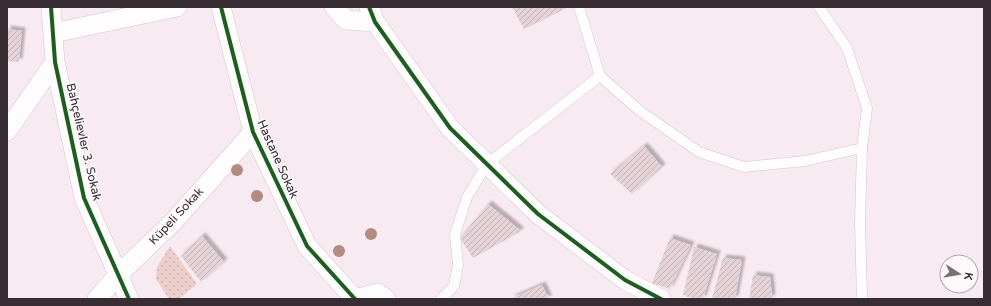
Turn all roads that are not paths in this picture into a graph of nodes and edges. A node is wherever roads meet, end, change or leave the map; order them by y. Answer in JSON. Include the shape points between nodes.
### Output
{"nodes":[{"id":1,"x":177,"y":7,"type":"edge"},
{"id":2,"x":221,"y":7,"type":"edge"},
{"id":3,"x":334,"y":7,"type":"edge"},
{"id":4,"x":579,"y":7,"type":"edge"},
{"id":5,"x":819,"y":7,"type":"edge"},
{"id":6,"x":48,"y":8,"type":"edge"},
{"id":7,"x":372,"y":15,"type":"edge"},
{"id":8,"x":53,"y":33,"type":"junction"},
{"id":9,"x":55,"y":62,"type":"junction"},
{"id":10,"x":600,"y":76,"type":"junction"},
{"id":11,"x":7,"y":132,"type":"edge"},
{"id":12,"x":253,"y":132,"type":"junction"},
{"id":13,"x":862,"y":148,"type":"junction"},
{"id":14,"x":487,"y":164,"type":"junction"},
{"id":15,"x":118,"y":275,"type":"junction"},
{"id":16,"x":97,"y":299,"type":"edge"},
{"id":17,"x":129,"y":299,"type":"edge"},
{"id":18,"x":355,"y":299,"type":"edge"},
{"id":19,"x":386,"y":299,"type":"edge"},
{"id":20,"x":441,"y":299,"type":"edge"},
{"id":21,"x":661,"y":299,"type":"edge"},
{"id":22,"x":862,"y":299,"type":"edge"}],
"edges":[{"from":1,"to":8,"type":"street"},
{"from":2,"to":12,"type":"street","name":"Hastane Sokak"},
{"from":3,"to":7,"type":"street","via":[[346,20]]},
{"from":4,"to":10,"type":"lane"},
{"from":5,"to":13,"type":"lane","via":[[847,48],[867,108]]},
{"from":6,"to":8,"type":"street","name":"Bahçelievler 3. Sokak"},
{"from":7,"to":14,"type":"street","via":[[450,128]]},
{"from":8,"to":9,"type":"street","name":"Bahçelievler 3. Sokak"},
{"from":9,"to":11,"type":"street"},
{"from":9,"to":15,"type":"street","name":"Bahçelievler 3. Sokak","via":[[84,198]]},
{"from":10,"to":13,"type":"lane","via":[[640,111],[698,152],[744,167],[804,161]]},
{"from":10,"to":14,"type":"lane"},
{"from":12,"to":15,"type":"street","name":"Küpeli Sokak","via":[[174,221]]},
{"from":12,"to":18,"type":"street","name":"Hastane Sokak","via":[[307,246]]},
{"from":13,"to":22,"type":"lane"},
{"from":14,"to":20,"type":"lane","via":[[467,197],[455,234],[458,266],[454,286]]},
{"from":14,"to":21,"type":"street","via":[[538,214],[625,280]]},
{"from":15,"to":16,"type":"street","name":"Küpeli Sokak"},
{"from":15,"to":17,"type":"street","name":"Bahçelievler 3. Sokak"},
{"from":18,"to":19,"type":"street","via":[[378,294]]}]}
